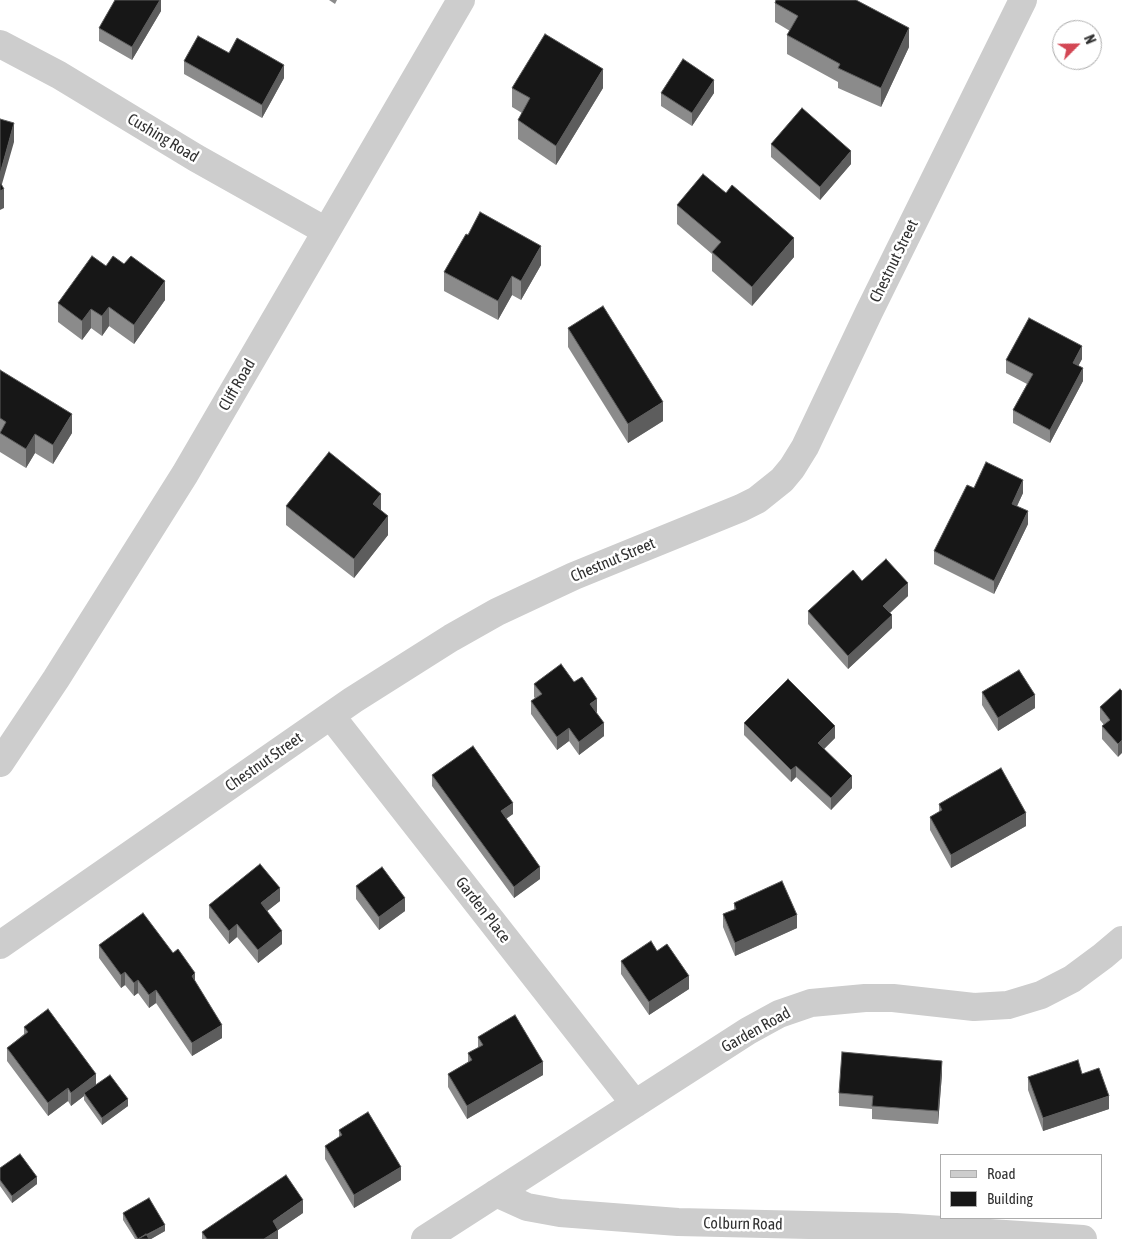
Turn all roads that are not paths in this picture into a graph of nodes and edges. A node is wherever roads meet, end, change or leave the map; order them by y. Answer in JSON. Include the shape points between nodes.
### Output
{"nodes":[{"id":1,"x":461,"y":0,"type":"edge"},
{"id":2,"x":1023,"y":0,"type":"edge"},
{"id":3,"x":0,"y":44,"type":"edge"},
{"id":4,"x":326,"y":231,"type":"junction"},
{"id":5,"x":331,"y":716,"type":"junction"},
{"id":6,"x":0,"y":763,"type":"edge"},
{"id":7,"x":1122,"y":940,"type":"edge"},
{"id":8,"x":0,"y":945,"type":"edge"},
{"id":9,"x":635,"y":1104,"type":"junction"},
{"id":10,"x":496,"y":1193,"type":"junction"},
{"id":11,"x":425,"y":1239,"type":"edge"},
{"id":12,"x":1083,"y":1239,"type":"edge"}],
"edges":[{"from":1,"to":4,"type":"street","name":"Cliff Road"},
{"from":2,"to":5,"type":"street","name":"Chestnut Street","via":[[805,447],[782,480],[741,508],[591,568],[497,612]]},
{"from":3,"to":4,"type":"street","name":"Cushing Road"},
{"from":4,"to":6,"type":"street","name":"Cliff Road","via":[[185,474]]},
{"from":5,"to":8,"type":"street","name":"Chestnut Street"},
{"from":5,"to":9,"type":"street","name":"Garden Place"},
{"from":7,"to":9,"type":"street","name":"Garden Road","via":[[1072,979],[1041,995],[1008,1005],[974,1007],[865,998],[796,1008],[748,1031]]},
{"from":9,"to":10,"type":"street","name":"Garden Road"},
{"from":10,"to":11,"type":"street","name":"Garden Road"},
{"from":10,"to":12,"type":"street","name":"Colburn Road","via":[[527,1207],[560,1213],[678,1222],[906,1228]]}]}
